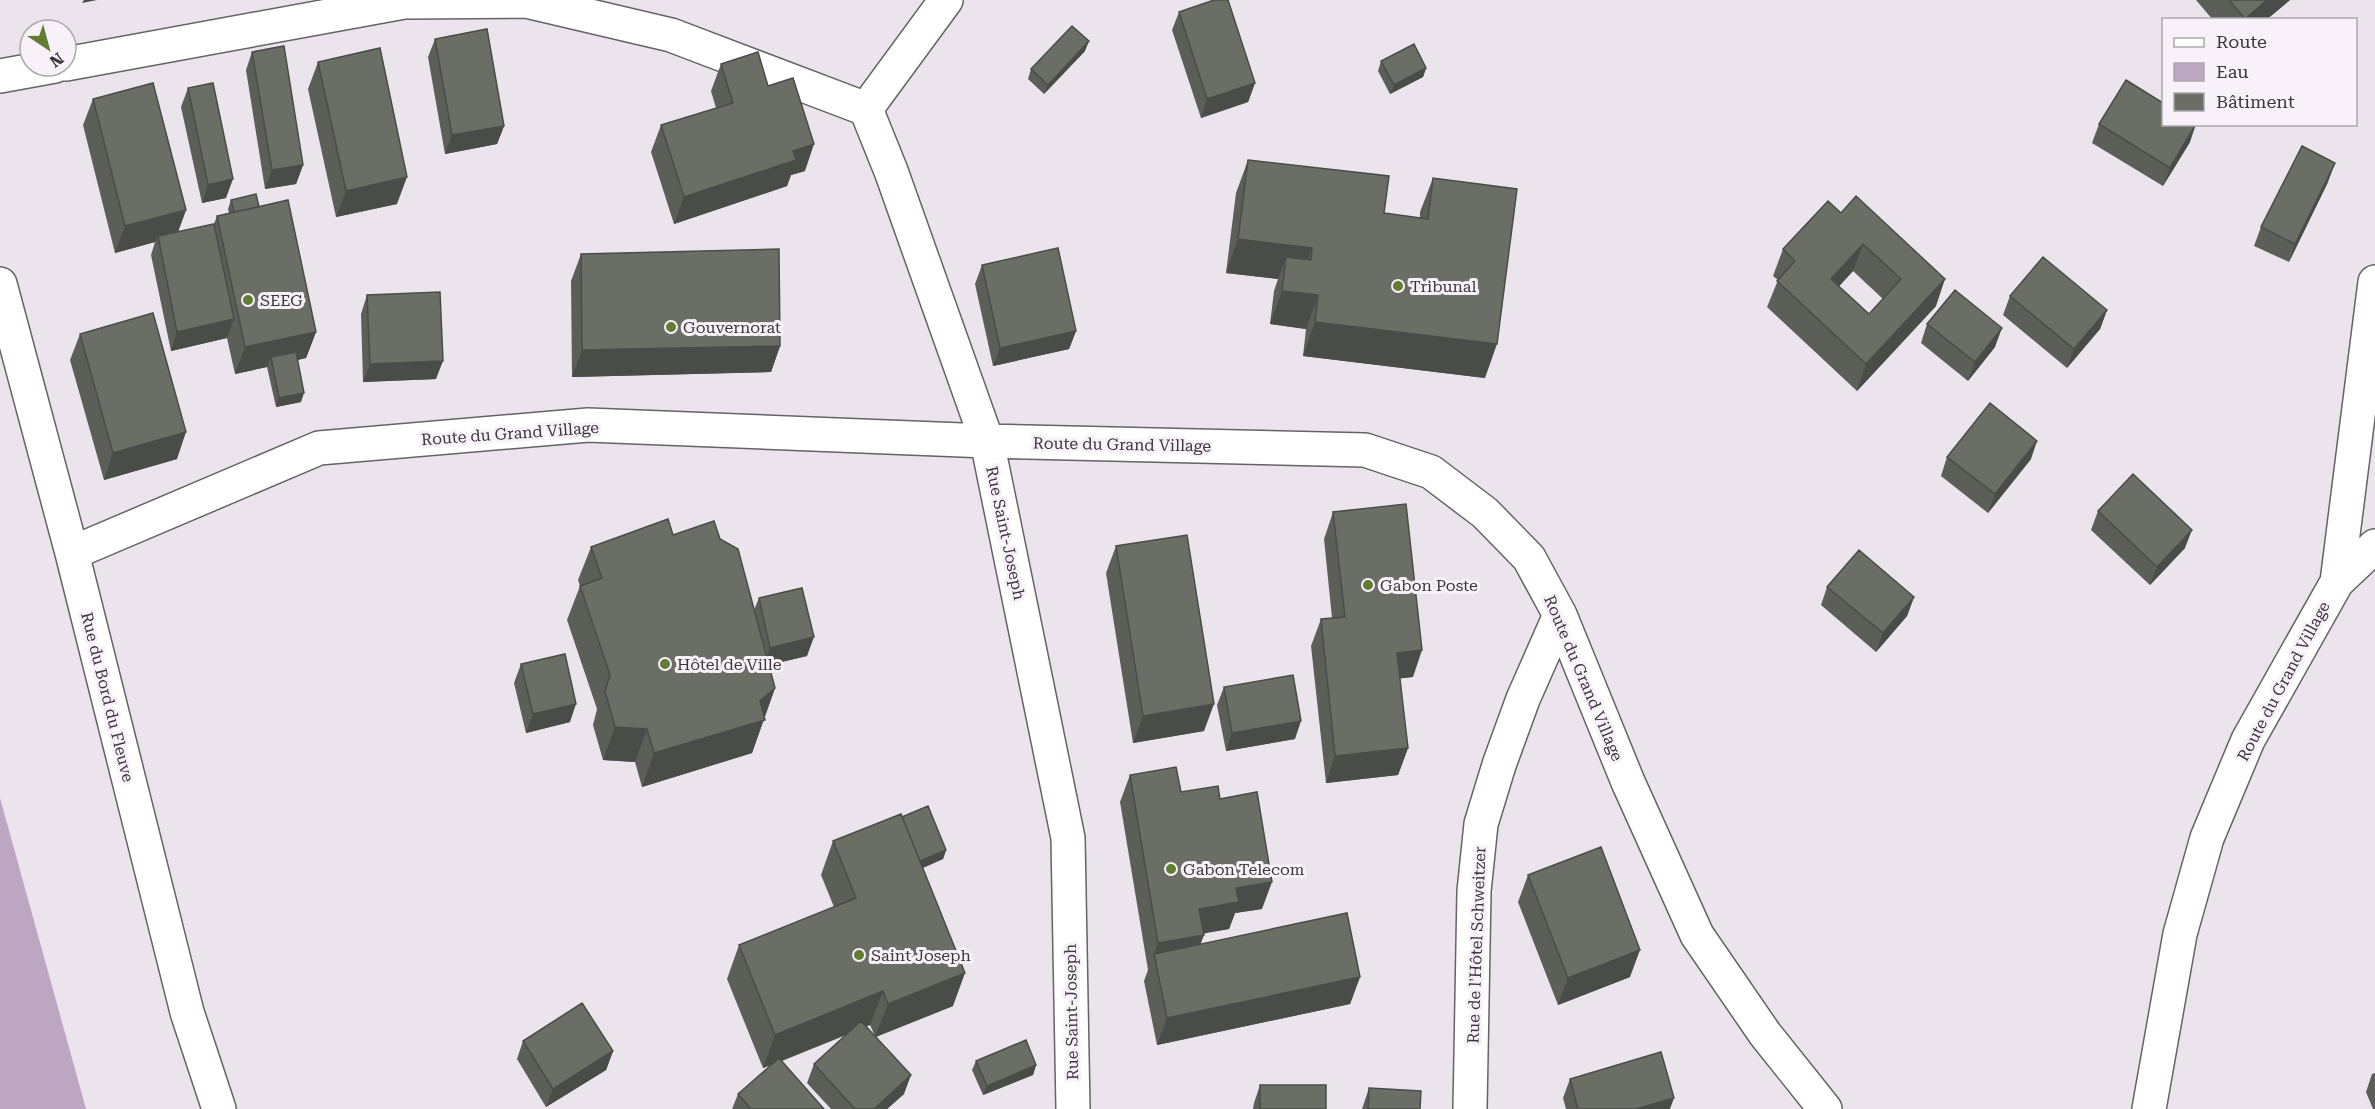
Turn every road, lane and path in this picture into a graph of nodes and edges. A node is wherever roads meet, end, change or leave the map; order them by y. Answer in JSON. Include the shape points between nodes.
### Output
{"nodes":[{"id":1,"x":946,"y":0,"type":"edge"},
{"id":2,"x":78,"y":62,"type":"edge"},
{"id":3,"x":18,"y":73,"type":"edge"},
{"id":4,"x":0,"y":76,"type":"edge"},
{"id":5,"x":866,"y":109,"type":"junction"},
{"id":6,"x":2375,"y":282,"type":"edge"},
{"id":7,"x":0,"y":284,"type":"edge"},
{"id":8,"x":987,"y":441,"type":"junction"},
{"id":9,"x":2375,"y":546,"type":"edge"},
{"id":10,"x":72,"y":553,"type":"junction"},
{"id":11,"x":2337,"y":582,"type":"junction"},
{"id":12,"x":1560,"y":615,"type":"junction"},
{"id":13,"x":219,"y":1109,"type":"edge"},
{"id":14,"x":1073,"y":1109,"type":"edge"},
{"id":15,"x":1470,"y":1109,"type":"edge"},
{"id":16,"x":1825,"y":1109,"type":"edge"},
{"id":17,"x":2149,"y":1109,"type":"edge"}],
"edges":[{"from":1,"to":5,"type":"street"},
{"from":2,"to":5,"type":"street","via":[[404,2],[526,1],[671,35]]},
{"from":3,"to":4,"type":"street"},
{"from":5,"to":8,"type":"street","name":"Rue Saint-Joseph"},
{"from":6,"to":11,"type":"street"},
{"from":7,"to":10,"type":"street","name":"Rue du Bord du Fleuve"},
{"from":8,"to":10,"type":"street","name":"Route du Grand Village","via":[[588,425],[319,448]]},
{"from":8,"to":12,"type":"street","name":"Route du Grand Village","via":[[1365,450],[1431,472],[1485,513],[1529,558]]},
{"from":8,"to":14,"type":"street","name":"Rue Saint-Joseph","via":[[1068,838]]},
{"from":9,"to":11,"type":"street","name":"Route du Grand Village"},
{"from":10,"to":13,"type":"street","name":"Rue du Bord du Fleuve","via":[[187,1012]]},
{"from":11,"to":17,"type":"street","name":"Route du Grand Village","via":[[2248,740],[2207,838],[2180,934]]},
{"from":12,"to":15,"type":"street","name":"Rue de l'Hôtel Schweitzer","via":[[1523,699],[1481,824],[1474,891]]},
{"from":12,"to":16,"type":"street","name":"Route du Grand Village","via":[[1697,935],[1765,1034]]}]}
